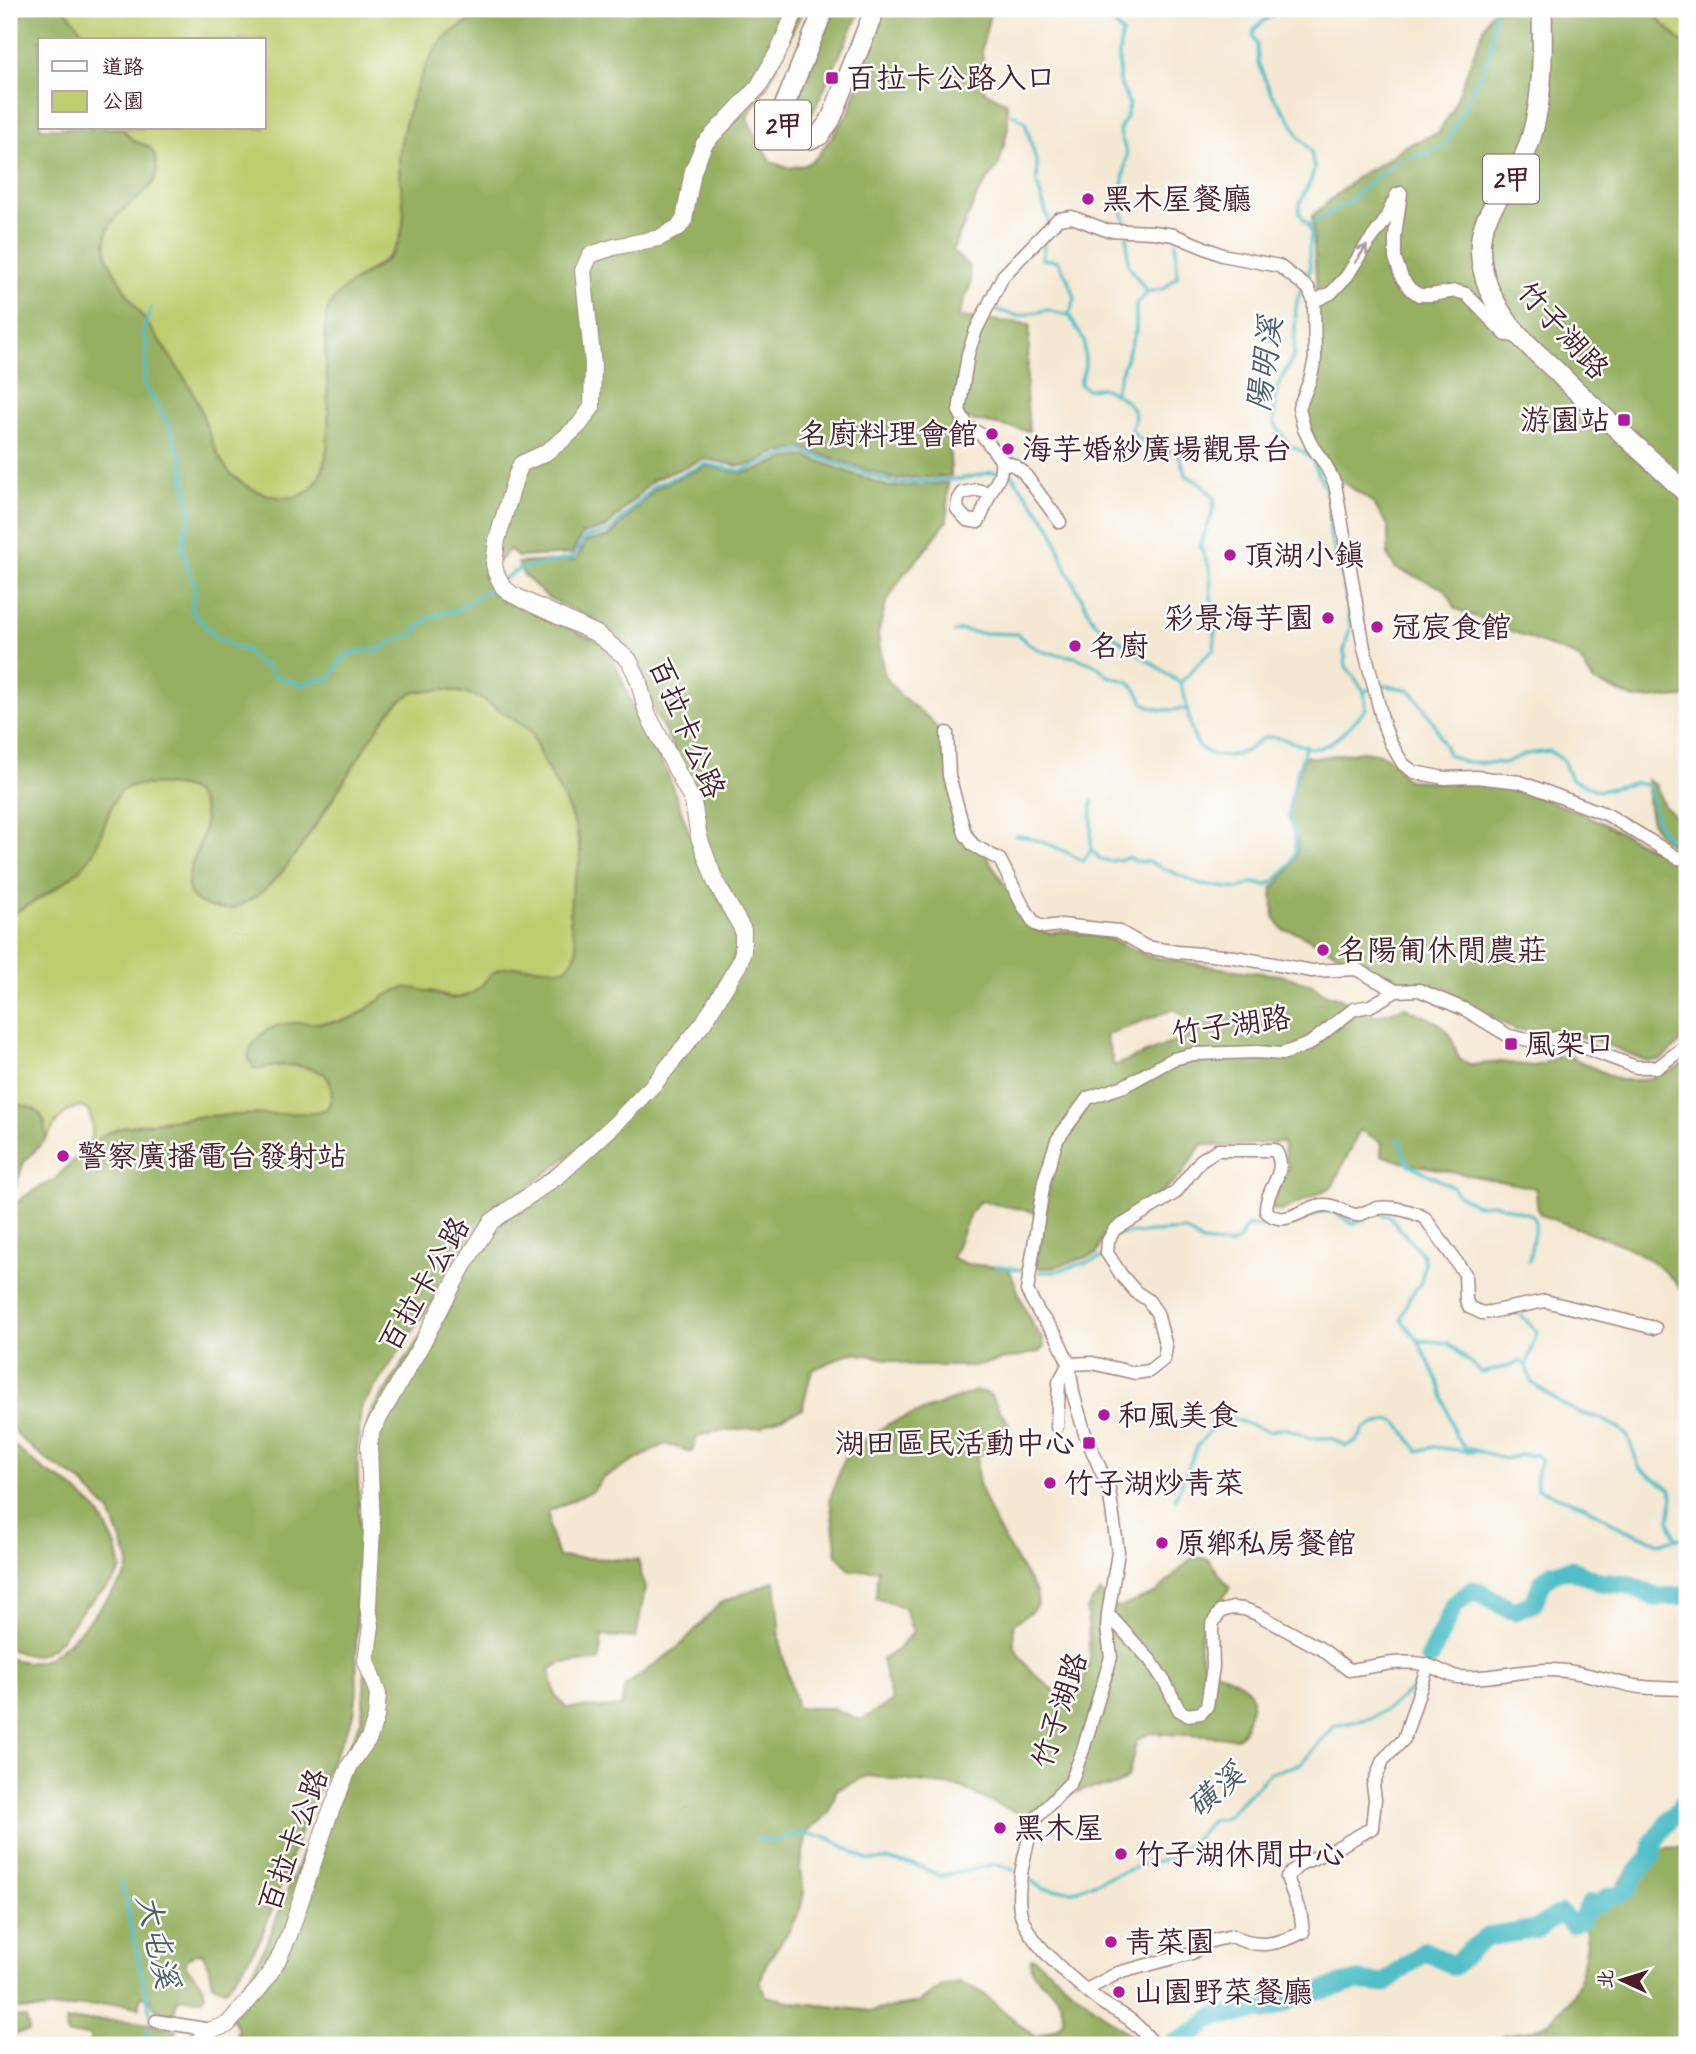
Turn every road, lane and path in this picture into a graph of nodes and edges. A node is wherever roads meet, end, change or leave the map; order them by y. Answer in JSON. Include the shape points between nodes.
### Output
{"nodes":[{"id":1,"x":796,"y":9,"type":"edge"},
{"id":2,"x":824,"y":9,"type":"edge"},
{"id":3,"x":875,"y":9,"type":"edge"},
{"id":4,"x":1542,"y":9,"type":"edge"},
{"id":5,"x":1314,"y":301,"type":"junction"},
{"id":6,"x":1521,"y":337,"type":"junction"},
{"id":7,"x":1001,"y":467,"type":"junction"},
{"id":8,"x":990,"y":494,"type":"dead end"},
{"id":9,"x":1687,"y":494,"type":"edge"},
{"id":10,"x":1060,"y":522,"type":"dead end"},
{"id":11,"x":947,"y":733,"type":"dead end"},
{"id":12,"x":1687,"y":859,"type":"edge"},
{"id":13,"x":1396,"y":991,"type":"junction"},
{"id":14,"x":1687,"y":1045,"type":"edge"},
{"id":15,"x":1655,"y":1328,"type":"dead end"},
{"id":16,"x":1069,"y":1364,"type":"junction"},
{"id":17,"x":1057,"y":1427,"type":"dead end"},
{"id":18,"x":1108,"y":1614,"type":"junction"},
{"id":19,"x":1428,"y":1665,"type":"junction"},
{"id":20,"x":1687,"y":1689,"type":"edge"},
{"id":21,"x":1086,"y":1990,"type":"junction"},
{"id":22,"x":156,"y":2021,"type":"dead end"},
{"id":23,"x":211,"y":2031,"type":"junction"},
{"id":24,"x":194,"y":2045,"type":"edge"},
{"id":25,"x":1156,"y":2045,"type":"edge"}],
"edges":[{"from":1,"to":23,"type":"main road","name":"百拉卡公路","via":[[758,87],[704,144],[679,228],[659,238],[590,255],[583,271],[593,364],[592,407],[560,442],[522,464],[494,564],[503,587],[513,596],[597,634],[629,660],[647,713],[693,802],[699,837],[715,881],[743,930],[743,952],[704,1022],[655,1083],[559,1175],[492,1222],[372,1430],[366,1661],[378,1694],[376,1717],[328,1818],[277,1962],[243,2009],[227,2025]]},
{"from":2,"to":3,"type":"main road","number":"2甲","via":[[784,107],[783,126],[795,139],[820,135],[831,119]]},
{"from":4,"to":6,"type":"main road","name":"竹子湖路","number":"2甲","via":[[1543,48],[1534,131],[1522,161],[1488,216],[1481,239],[1487,285]]},
{"from":5,"to":6,"type":"street","one_way":true,"via":[[1331,293],[1347,276],[1401,193],[1395,258],[1410,289],[1419,295],[1466,294],[1506,335]]},
{"from":5,"to":7,"type":"street","via":[[1304,284],[1279,266],[1222,255],[1174,236],[1106,230],[1072,217],[1058,219],[1003,276],[968,354],[959,411],[968,427],[984,436]]},
{"from":5,"to":12,"type":"street","via":[[1315,359],[1299,408],[1312,446],[1335,484],[1364,648],[1390,742],[1403,764],[1414,772],[1445,778],[1520,782],[1608,815],[1678,858]]},
{"from":6,"to":9,"type":"main road","name":"竹子湖路","number":"2甲"},
{"from":7,"to":8,"type":"street"},
{"from":7,"to":10,"type":"street","via":[[1015,466],[1023,472]]},
{"from":11,"to":13,"type":"street","via":[[949,776],[965,834],[973,845],[1000,860],[1035,924],[1118,931],[1146,947],[1312,971],[1356,969]]},
{"from":13,"to":14,"type":"street","via":[[1419,990],[1466,1010],[1508,1036],[1534,1041],[1559,1038],[1636,1067],[1658,1067]]},
{"from":13,"to":16,"type":"street","name":"竹子湖路","via":[[1370,1006],[1354,1009],[1309,1044],[1282,1054],[1194,1054],[1088,1098],[1057,1140],[1044,1181],[1027,1291]]},
{"from":15,"to":16,"type":"street","via":[[1545,1301],[1490,1312],[1474,1310],[1466,1300],[1465,1274],[1425,1218],[1381,1207],[1354,1215],[1328,1205],[1272,1218],[1266,1203],[1281,1166],[1275,1150],[1217,1150],[1201,1160],[1175,1193],[1114,1230],[1108,1241],[1107,1252],[1122,1276],[1157,1313],[1166,1347],[1164,1359],[1149,1371],[1135,1373],[1093,1363]]},
{"from":16,"to":17,"type":"street","via":[[1059,1382]]},
{"from":16,"to":18,"type":"street","name":"竹子湖路","via":[[1085,1434],[1109,1489],[1118,1552]]},
{"from":18,"to":19,"type":"street","name":"竹子湖路","via":[[1151,1661],[1179,1710],[1187,1715],[1201,1713],[1207,1706],[1213,1667],[1212,1624],[1221,1611],[1233,1608],[1257,1614],[1323,1650],[1349,1670],[1396,1661]]},
{"from":18,"to":21,"type":"street","name":"竹子湖路","via":[[1111,1657],[1083,1750],[1071,1782],[1032,1825],[1020,1876],[1019,1907],[1029,1934]]},
{"from":19,"to":20,"type":"street","name":"竹子湖路","via":[[1456,1677],[1579,1672],[1635,1686]]},
{"from":19,"to":21,"type":"street","via":[[1404,1739],[1383,1760],[1373,1785],[1373,1828],[1300,1864],[1287,1877],[1303,1933],[1257,1945],[1232,1936],[1207,1942],[1192,1953],[1118,1973]]},
{"from":21,"to":25,"type":"street","name":"竹子湖路","via":[[1132,2021]]},
{"from":22,"to":23,"type":"street"},
{"from":23,"to":24,"type":"main road","name":"百拉卡公路"}]}
